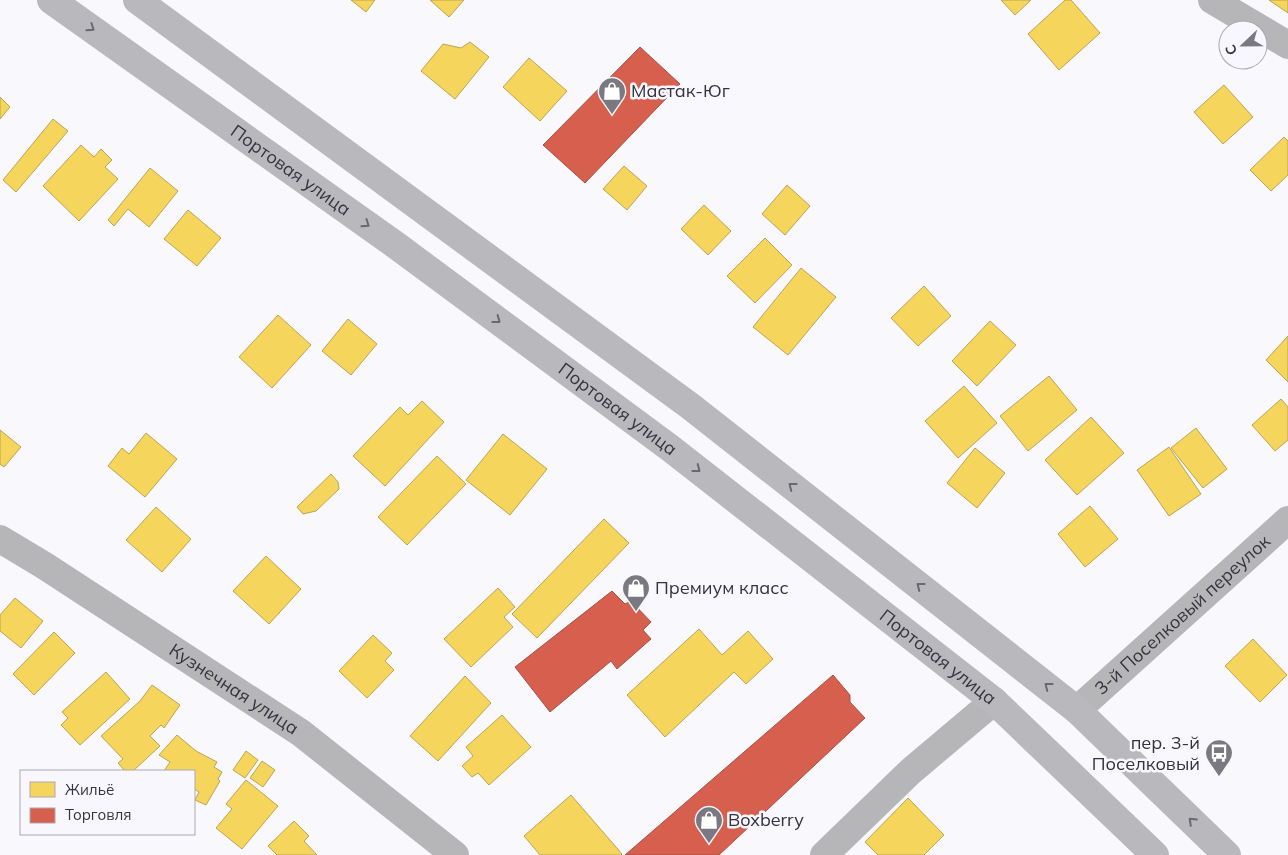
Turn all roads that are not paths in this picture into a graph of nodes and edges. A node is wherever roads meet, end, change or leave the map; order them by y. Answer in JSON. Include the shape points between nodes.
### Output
{"nodes":[{"id":1,"x":51,"y":0,"type":"edge"},
{"id":2,"x":137,"y":0,"type":"edge"},
{"id":3,"x":1212,"y":0,"type":"edge"},
{"id":4,"x":1288,"y":45,"type":"edge"},
{"id":5,"x":1288,"y":520,"type":"edge"},
{"id":6,"x":0,"y":539,"type":"edge"},
{"id":7,"x":994,"y":701,"type":"junction"},
{"id":8,"x":1077,"y":710,"type":"junction"},
{"id":9,"x":455,"y":855,"type":"edge"},
{"id":10,"x":824,"y":855,"type":"edge"},
{"id":11,"x":1155,"y":855,"type":"edge"},
{"id":12,"x":1227,"y":855,"type":"edge"}],
"edges":[{"from":1,"to":7,"type":"main road","name":"Портовая улица","one_way":true,"via":[[397,246],[662,442]]},
{"from":8,"to":2,"type":"main road","one_way":true,"via":[[690,406]]},
{"from":3,"to":4,"type":"street"},
{"from":5,"to":8,"type":"street","name":"3-й Поселковый переулок"},
{"from":6,"to":9,"type":"street","name":"Кузнечная улица","via":[[301,733]]},
{"from":7,"to":10,"type":"street","via":[[911,771]]},
{"from":7,"to":11,"type":"main road","name":"Портовая улица"},
{"from":12,"to":8,"type":"main road","one_way":true}]}
